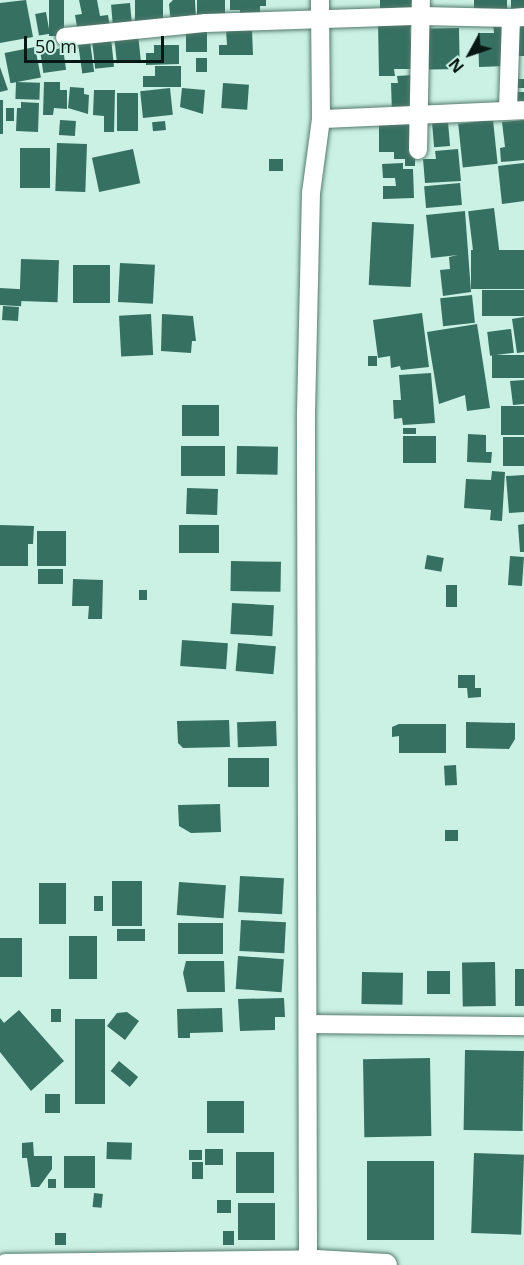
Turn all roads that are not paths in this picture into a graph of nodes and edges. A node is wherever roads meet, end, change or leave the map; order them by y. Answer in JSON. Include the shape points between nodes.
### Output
{"nodes":[{"id":1,"x":320,"y":0,"type":"edge"},
{"id":2,"x":421,"y":8,"type":"edge"},
{"id":3,"x":517,"y":18,"type":"edge"},
{"id":4,"x":320,"y":19,"type":"junction"},
{"id":5,"x":65,"y":37,"type":"dead end"},
{"id":6,"x":516,"y":109,"type":"edge"},
{"id":7,"x":419,"y":115,"type":"junction"},
{"id":8,"x":321,"y":119,"type":"junction"},
{"id":9,"x":418,"y":150,"type":"dead end"},
{"id":10,"x":317,"y":1024,"type":"dead end"},
{"id":11,"x":524,"y":1026,"type":"edge"},
{"id":12,"x":308,"y":1261,"type":"junction"},
{"id":13,"x":6,"y":1265,"type":"edge"},
{"id":14,"x":49,"y":1265,"type":"edge"},
{"id":15,"x":386,"y":1265,"type":"edge"}],
"edges":[{"from":1,"to":4,"type":"street"},
{"from":2,"to":3,"type":"street"},
{"from":2,"to":4,"type":"street"},
{"from":2,"to":7,"type":"street"},
{"from":3,"to":6,"type":"street"},
{"from":4,"to":5,"type":"street","via":[[206,24]]},
{"from":4,"to":8,"type":"street"},
{"from":6,"to":7,"type":"street"},
{"from":7,"to":8,"type":"street"},
{"from":7,"to":9,"type":"street"},
{"from":8,"to":12,"type":"street","via":[[311,193],[306,413]]},
{"from":10,"to":11,"type":"street"},
{"from":12,"to":14,"type":"street"},
{"from":12,"to":15,"type":"street"},
{"from":13,"to":14,"type":"street"}]}
